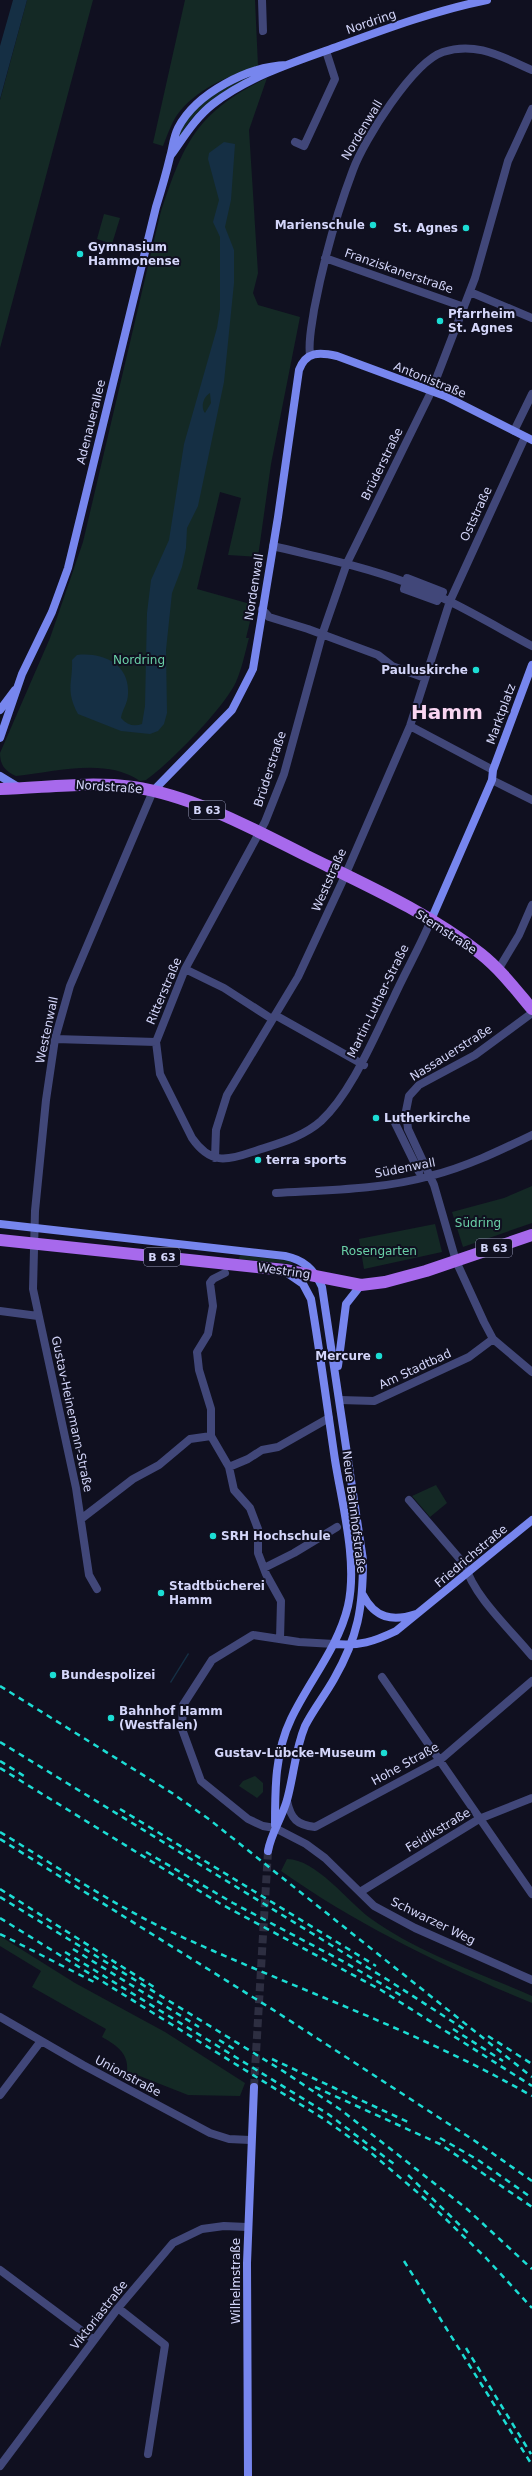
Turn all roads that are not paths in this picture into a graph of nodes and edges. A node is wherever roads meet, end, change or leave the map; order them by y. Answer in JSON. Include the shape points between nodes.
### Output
{"nodes":[{"id":1,"x":262,"y":0,"type":"edge"},
{"id":2,"x":487,"y":0,"type":"edge"},
{"id":3,"x":263,"y":31,"type":"dead end"},
{"id":4,"x":326,"y":51,"type":"junction"},
{"id":5,"x":287,"y":65,"type":"junction"},
{"id":6,"x":532,"y":70,"type":"edge"},
{"id":7,"x":249,"y":83,"type":"joint"},
{"id":8,"x":219,"y":89,"type":"joint"},
{"id":9,"x":532,"y":109,"type":"edge"},
{"id":10,"x":295,"y":142,"type":"dead end"},
{"id":11,"x":170,"y":157,"type":"junction"},
{"id":12,"x":325,"y":258,"type":"junction"},
{"id":13,"x":470,"y":292,"type":"junction"},
{"id":14,"x":464,"y":307,"type":"junction"},
{"id":15,"x":532,"y":318,"type":"edge"},
{"id":16,"x":313,"y":354,"type":"junction"},
{"id":17,"x":431,"y":392,"type":"junction"},
{"id":18,"x":532,"y":394,"type":"edge"},
{"id":19,"x":514,"y":431,"type":"junction"},
{"id":20,"x":529,"y":438,"type":"edge"},
{"id":21,"x":273,"y":546,"type":"junction"},
{"id":22,"x":347,"y":564,"type":"junction"},
{"id":23,"x":450,"y":601,"type":"junction"},
{"id":24,"x":262,"y":609,"type":"junction"},
{"id":25,"x":322,"y":635,"type":"junction"},
{"id":26,"x":532,"y":646,"type":"edge"},
{"id":27,"x":532,"y":666,"type":"edge"},
{"id":28,"x":425,"y":678,"type":"junction"},
{"id":29,"x":17,"y":688,"type":"junction"},
{"id":30,"x":0,"y":710,"type":"edge"},
{"id":31,"x":410,"y":726,"type":"junction"},
{"id":32,"x":0,"y":738,"type":"edge"},
{"id":33,"x":493,"y":770,"type":"junction"},
{"id":34,"x":0,"y":776,"type":"edge"},
{"id":35,"x":492,"y":780,"type":"junction"},
{"id":36,"x":0,"y":789,"type":"edge"},
{"id":37,"x":22,"y":789,"type":"junction"},
{"id":38,"x":153,"y":791,"type":"junction"},
{"id":39,"x":532,"y":800,"type":"edge"},
{"id":40,"x":260,"y":832,"type":"junction"},
{"id":41,"x":345,"y":874,"type":"junction"},
{"id":42,"x":532,"y":905,"type":"edge"},
{"id":43,"x":431,"y":920,"type":"junction"},
{"id":44,"x":185,"y":969,"type":"junction"},
{"id":45,"x":498,"y":970,"type":"junction"},
{"id":46,"x":532,"y":1010,"type":"edge"},
{"id":47,"x":532,"y":1014,"type":"edge"},
{"id":48,"x":274,"y":1017,"type":"junction"},
{"id":49,"x":55,"y":1039,"type":"junction"},
{"id":50,"x":156,"y":1042,"type":"junction"},
{"id":51,"x":362,"y":1064,"type":"junction"},
{"id":52,"x":395,"y":1123,"type":"dead end"},
{"id":53,"x":532,"y":1135,"type":"edge"},
{"id":54,"x":215,"y":1158,"type":"junction"},
{"id":55,"x":419,"y":1172,"type":"dead end"},
{"id":56,"x":430,"y":1177,"type":"junction"},
{"id":57,"x":276,"y":1193,"type":"dead end"},
{"id":58,"x":0,"y":1224,"type":"edge"},
{"id":59,"x":34,"y":1228,"type":"junction"},
{"id":60,"x":532,"y":1235,"type":"edge"},
{"id":61,"x":0,"y":1240,"type":"edge"},
{"id":62,"x":34,"y":1243,"type":"junction"},
{"id":63,"x":456,"y":1261,"type":"junction"},
{"id":64,"x":282,"y":1270,"type":"junction"},
{"id":65,"x":225,"y":1273,"type":"dead end"},
{"id":66,"x":317,"y":1276,"type":"junction"},
{"id":67,"x":361,"y":1285,"type":"junction"},
{"id":68,"x":0,"y":1311,"type":"edge"},
{"id":69,"x":38,"y":1316,"type":"junction"},
{"id":70,"x":494,"y":1339,"type":"junction"},
{"id":71,"x":532,"y":1372,"type":"edge"},
{"id":72,"x":337,"y":1377,"type":"junction"},
{"id":73,"x":340,"y":1400,"type":"junction"},
{"id":74,"x":329,"y":1418,"type":"junction"},
{"id":75,"x":211,"y":1436,"type":"junction"},
{"id":76,"x":229,"y":1467,"type":"junction"},
{"id":77,"x":409,"y":1500,"type":"dead end"},
{"id":78,"x":81,"y":1520,"type":"junction"},
{"id":79,"x":532,"y":1520,"type":"edge"},
{"id":80,"x":337,"y":1527,"type":"dead end"},
{"id":81,"x":264,"y":1568,"type":"junction"},
{"id":82,"x":468,"y":1575,"type":"junction"},
{"id":83,"x":97,"y":1589,"type":"dead end"},
{"id":84,"x":363,"y":1594,"type":"junction"},
{"id":85,"x":424,"y":1611,"type":"junction"},
{"id":86,"x":280,"y":1639,"type":"junction"},
{"id":87,"x":334,"y":1644,"type":"junction"},
{"id":88,"x":351,"y":1645,"type":"junction"},
{"id":89,"x":532,"y":1656,"type":"edge"},
{"id":90,"x":382,"y":1677,"type":"dead end"},
{"id":91,"x":532,"y":1681,"type":"edge"},
{"id":92,"x":440,"y":1760,"type":"junction"},
{"id":93,"x":532,"y":1798,"type":"edge"},
{"id":94,"x":287,"y":1801,"type":"junction"},
{"id":95,"x":479,"y":1819,"type":"junction"},
{"id":96,"x":275,"y":1828,"type":"junction"},
{"id":97,"x":268,"y":1851,"type":"tunnel mouth"},
{"id":98,"x":360,"y":1892,"type":"junction"},
{"id":99,"x":532,"y":1894,"type":"edge"},
{"id":100,"x":532,"y":1980,"type":"edge"},
{"id":101,"x":0,"y":2017,"type":"edge"},
{"id":102,"x":41,"y":2041,"type":"junction"},
{"id":103,"x":254,"y":2087,"type":"tunnel mouth"},
{"id":104,"x":0,"y":2095,"type":"edge"},
{"id":105,"x":250,"y":2140,"type":"junction"},
{"id":106,"x":247,"y":2227,"type":"junction"},
{"id":107,"x":0,"y":2270,"type":"edge"},
{"id":108,"x":118,"y":2308,"type":"junction"},
{"id":109,"x":94,"y":2340,"type":"junction"},
{"id":110,"x":148,"y":2454,"type":"dead end"},
{"id":111,"x":0,"y":2466,"type":"edge"},
{"id":112,"x":248,"y":2476,"type":"edge"}],
"edges":[{"from":1,"to":3,"type":"street"},
{"from":2,"to":4,"type":"main road","name":"Nordring","via":[[412,20]]},
{"from":4,"to":5,"type":"main road","name":"Nordring"},
{"from":4,"to":10,"type":"street","via":[[335,79],[304,146]]},
{"from":5,"to":7,"type":"main road","name":"Nordring"},
{"from":5,"to":8,"type":"main road","name":"Nordring","via":[[266,67]]},
{"from":6,"to":12,"type":"street","name":"Nordenwall","via":[[474,48],[453,49],[433,57],[409,79],[363,148],[352,170]]},
{"from":7,"to":11,"type":"main road","name":"Adenauerallee","via":[[221,98],[204,111]]},
{"from":8,"to":11,"type":"main road","name":"Adenauerallee","via":[[196,105],[178,127]]},
{"from":9,"to":13,"type":"street","name":"Brüderstraße","via":[[508,161]]},
{"from":11,"to":29,"type":"main road","name":"Adenauerallee","via":[[68,568]]},
{"from":12,"to":14,"type":"street","name":"Franziskanerstraße"},
{"from":12,"to":16,"type":"street","name":"Nordenwall","via":[[310,333]]},
{"from":13,"to":14,"type":"street","name":"Brüderstraße"},
{"from":13,"to":15,"type":"street"},
{"from":14,"to":17,"type":"street","name":"Brüderstraße"},
{"from":16,"to":17,"type":"main road","name":"Antonistraße","via":[[337,356]]},
{"from":16,"to":21,"type":"main road","name":"Nordenwall","via":[[299,370]]},
{"from":17,"to":19,"type":"main road","name":"Antonistraße"},
{"from":17,"to":22,"type":"street","name":"Brüderstraße"},
{"from":18,"to":19,"type":"street"},
{"from":19,"to":20,"type":"main road","name":"Antonistraße"},
{"from":20,"to":23,"type":"street","name":"Oststraße"},
{"from":21,"to":22,"type":"street"},
{"from":21,"to":24,"type":"main road","name":"Nordenwall"},
{"from":22,"to":23,"type":"street","via":[[406,582],[404,589],[437,601],[440,597]]},
{"from":22,"to":25,"type":"street","name":"Brüderstraße"},
{"from":23,"to":26,"type":"street"},
{"from":23,"to":28,"type":"street","name":"Weststraße"},
{"from":24,"to":25,"type":"street","via":[[269,617]]},
{"from":24,"to":38,"type":"main road","name":"Nordenwall","via":[[253,669],[240,698],[218,727]]},
{"from":25,"to":28,"type":"street","via":[[378,655],[392,666]]},
{"from":25,"to":40,"type":"street","name":"Brüderstraße","via":[[284,774]]},
{"from":27,"to":33,"type":"main road","name":"Marktplatz"},
{"from":28,"to":31,"type":"street","name":"Weststraße"},
{"from":29,"to":30,"type":"main road","name":"Adenauerallee"},
{"from":29,"to":32,"type":"main road","name":"Adenauerallee"},
{"from":31,"to":33,"type":"street"},
{"from":31,"to":41,"type":"street","name":"Weststraße"},
{"from":33,"to":35,"type":"main road","name":"Marktplatz"},
{"from":34,"to":37,"type":"main road"},
{"from":35,"to":39,"type":"street"},
{"from":35,"to":43,"type":"main road","name":"Martin-Luther-Straße"},
{"from":36,"to":37,"type":"main road","name":"Nordstraße","number":"B 63"},
{"from":37,"to":38,"type":"main road","name":"Nordstraße","number":"B 63","via":[[83,784]]},
{"from":38,"to":40,"type":"main road","name":"Nordstraße","number":"B 63"},
{"from":38,"to":49,"type":"street","name":"Westenwall","via":[[70,986]]},
{"from":40,"to":41,"type":"main road","name":"Nordstraße","number":"B 63"},
{"from":40,"to":44,"type":"street","name":"Ritterstraße"},
{"from":41,"to":43,"type":"main road","name":"Sternstraße","number":"B 63"},
{"from":41,"to":48,"type":"street","name":"Weststraße","via":[[298,977]]},
{"from":42,"to":45,"type":"street","via":[[519,935]]},
{"from":43,"to":45,"type":"main road","name":"Sternstraße","number":"B 63","via":[[467,943]]},
{"from":43,"to":51,"type":"street","name":"Martin-Luther-Straße"},
{"from":44,"to":48,"type":"street"},
{"from":44,"to":50,"type":"street","name":"Ritterstraße"},
{"from":45,"to":46,"type":"main road","name":"Sternstraße","number":"B 63"},
{"from":47,"to":56,"type":"street","name":"Nassauerstraße","via":[[469,1058],[419,1085],[409,1096],[408,1129]]},
{"from":48,"to":51,"type":"street"},
{"from":48,"to":54,"type":"street","name":"Weststraße","via":[[227,1095],[216,1130]]},
{"from":49,"to":50,"type":"street"},
{"from":49,"to":59,"type":"street","name":"Westenwall","via":[[40,1150]]},
{"from":50,"to":54,"type":"street","name":"Ritterstraße","via":[[160,1074],[172,1101],[195,1143]]},
{"from":51,"to":54,"type":"street","name":"Martin-Luther-Straße","via":[[327,1114],[307,1131],[236,1158]]},
{"from":52,"to":55,"type":"street"},
{"from":53,"to":56,"type":"street","name":"Südenwall","via":[[461,1167]]},
{"from":56,"to":57,"type":"street","name":"Südenwall","via":[[358,1188]]},
{"from":56,"to":63,"type":"street"},
{"from":58,"to":59,"type":"main road","number":"B 63"},
{"from":59,"to":62,"type":"street","name":"Westenwall"},
{"from":59,"to":66,"type":"main road","name":"Westring","number":"B 63","via":[[285,1256],[302,1262]]},
{"from":60,"to":63,"type":"main road","number":"B 63"},
{"from":61,"to":62,"type":"main road","number":"B 63"},
{"from":62,"to":64,"type":"main road","name":"Westring","number":"B 63"},
{"from":62,"to":69,"type":"street","name":"Gustav-Heinemann-Straße","via":[[33,1289]]},
{"from":63,"to":67,"type":"main road","number":"B 63","via":[[404,1278]]},
{"from":63,"to":70,"type":"street"},
{"from":64,"to":66,"type":"main road","name":"Westring","number":"B 63"},
{"from":64,"to":74,"type":"main road","name":"Neue Bahnhofstraße","via":[[303,1284],[311,1299]]},
{"from":65,"to":75,"type":"street","via":[[210,1283],[213,1306],[209,1327],[197,1352],[199,1370],[211,1408]]},
{"from":66,"to":67,"type":"main road","number":"B 63"},
{"from":66,"to":72,"type":"main road","name":"Neue Bahnhofstraße","via":[[324,1297]]},
{"from":67,"to":72,"type":"main road","via":[[346,1304]]},
{"from":68,"to":69,"type":"street"},
{"from":69,"to":78,"type":"street","name":"Gustav-Heinemann-Straße"},
{"from":70,"to":71,"type":"street"},
{"from":70,"to":73,"type":"street","name":"Am Stadtbad","via":[[469,1357],[374,1401]]},
{"from":72,"to":73,"type":"main road","name":"Neue Bahnhofstraße"},
{"from":73,"to":84,"type":"main road","name":"Neue Bahnhofstraße","via":[[363,1560]]},
{"from":74,"to":76,"type":"street","via":[[278,1447],[262,1450]]},
{"from":74,"to":87,"type":"main road","name":"Neue Bahnhofstraße","via":[[345,1522],[350,1576],[348,1606]]},
{"from":75,"to":76,"type":"street"},
{"from":75,"to":78,"type":"street","via":[[190,1439],[159,1465],[122,1487]]},
{"from":76,"to":81,"type":"street","via":[[234,1490],[250,1508],[258,1529],[258,1553]]},
{"from":77,"to":82,"type":"street","via":[[464,1565]]},
{"from":78,"to":83,"type":"street","name":"Gustav-Heinemann-Straße","via":[[89,1575]]},
{"from":79,"to":82,"type":"main road","name":"Friedrichstraße"},
{"from":80,"to":81,"type":"street"},
{"from":81,"to":86,"type":"street","via":[[281,1601]]},
{"from":82,"to":85,"type":"main road","name":"Friedrichstraße"},
{"from":82,"to":89,"type":"street"},
{"from":84,"to":85,"type":"main road","name":"Friedrichstraße","via":[[368,1605],[382,1617],[405,1617]]},
{"from":84,"to":88,"type":"main road","name":"Neue Bahnhofstraße","via":[[361,1612]]},
{"from":85,"to":88,"type":"main road","name":"Friedrichstraße","via":[[396,1631],[373,1642]]},
{"from":86,"to":87,"type":"street","name":"Schwarzer Weg"},
{"from":86,"to":96,"type":"street","name":"Schwarzer Weg","via":[[253,1635],[219,1655],[205,1668],[188,1695],[183,1705],[182,1717],[182,1729],[201,1781],[246,1817],[263,1826]]},
{"from":87,"to":88,"type":"main road","name":"Friedrichstraße"},
{"from":87,"to":96,"type":"main road","name":"Neue Bahnhofstraße","via":[[290,1720],[279,1751]]},
{"from":88,"to":94,"type":"main road","name":"Neue Bahnhofstraße","via":[[303,1732]]},
{"from":90,"to":92,"type":"street"},
{"from":91,"to":92,"type":"street","name":"Hohe Straße"},
{"from":92,"to":94,"type":"street","name":"Hohe Straße","via":[[315,1827],[301,1825],[295,1821]]},
{"from":92,"to":95,"type":"street"},
{"from":93,"to":95,"type":"street","name":"Feidikstraße"},
{"from":94,"to":96,"type":"main road","name":"Neue Bahnhofstraße"},
{"from":95,"to":98,"type":"street","name":"Feidikstraße"},
{"from":95,"to":99,"type":"street"},
{"from":96,"to":97,"type":"main road"},
{"from":96,"to":98,"type":"street","name":"Schwarzer Weg","via":[[306,1844],[325,1858]]},
{"from":98,"to":100,"type":"street","name":"Schwarzer Weg","via":[[374,1906],[404,1923]]},
{"from":101,"to":102,"type":"street","name":"Unionstraße"},
{"from":102,"to":104,"type":"street"},
{"from":102,"to":105,"type":"street","name":"Unionstraße","via":[[210,2133],[229,2139]]},
{"from":103,"to":105,"type":"main road","name":"Wilhelmstraße"},
{"from":105,"to":106,"type":"main road","name":"Wilhelmstraße"},
{"from":106,"to":108,"type":"street","name":"Viktoriastraße","via":[[224,2226],[202,2229],[173,2243]]},
{"from":106,"to":112,"type":"main road","name":"Wilhelmstraße"},
{"from":107,"to":109,"type":"street"},
{"from":108,"to":109,"type":"street","name":"Viktoriastraße"},
{"from":108,"to":110,"type":"street","via":[[165,2345]]},
{"from":109,"to":111,"type":"street","name":"Viktoriastraße"}]}
